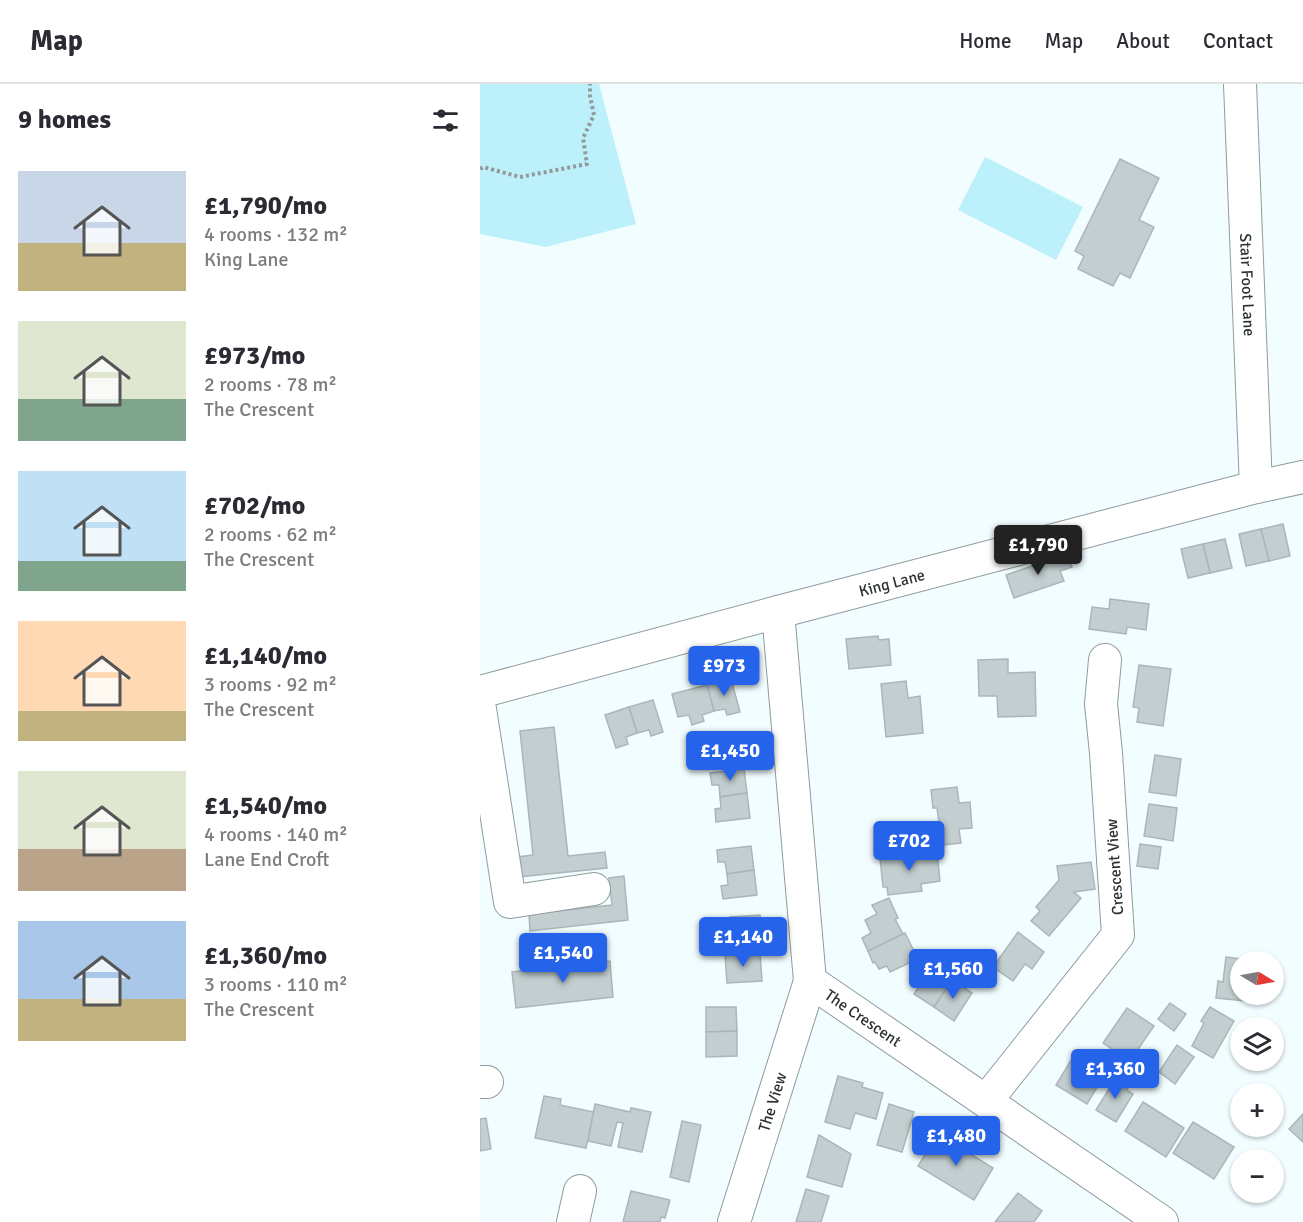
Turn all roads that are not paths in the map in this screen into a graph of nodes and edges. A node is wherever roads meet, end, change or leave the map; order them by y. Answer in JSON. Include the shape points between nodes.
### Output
{"nodes":[{"id":1,"x":1240,"y":84,"type":"edge"},
{"id":2,"x":1303,"y":477,"type":"edge"},
{"id":3,"x":1256,"y":487,"type":"junction"},
{"id":4,"x":778,"y":612,"type":"junction"},
{"id":5,"x":1106,"y":660,"type":"dead end"},
{"id":6,"x":480,"y":692,"type":"edge"},
{"id":7,"x":480,"y":709,"type":"edge"},
{"id":8,"x":594,"y":889,"type":"dead end"},
{"id":9,"x":810,"y":981,"type":"junction"},
{"id":10,"x":986,"y":1101,"type":"junction"},
{"id":11,"x":580,"y":1191,"type":"dead end"},
{"id":12,"x":573,"y":1222,"type":"edge"},
{"id":13,"x":734,"y":1222,"type":"edge"},
{"id":14,"x":1162,"y":1222,"type":"edge"}],
"edges":[{"from":1,"to":3,"type":"street","name":"Stair Foot Lane"},
{"from":2,"to":3,"type":"street","name":"King Lane"},
{"from":3,"to":4,"type":"street","name":"King Lane"},
{"from":4,"to":6,"type":"street","name":"King Lane"},
{"from":4,"to":9,"type":"street","name":"The Crescent"},
{"from":5,"to":10,"type":"street","name":"Crescent View","via":[[1101,704],[1118,935]]},
{"from":7,"to":8,"type":"street","via":[[510,902]]},
{"from":9,"to":10,"type":"street","name":"The Crescent"},
{"from":9,"to":13,"type":"street","name":"The View"},
{"from":10,"to":14,"type":"street","name":"The Crescent"},
{"from":11,"to":12,"type":"street"}]}
